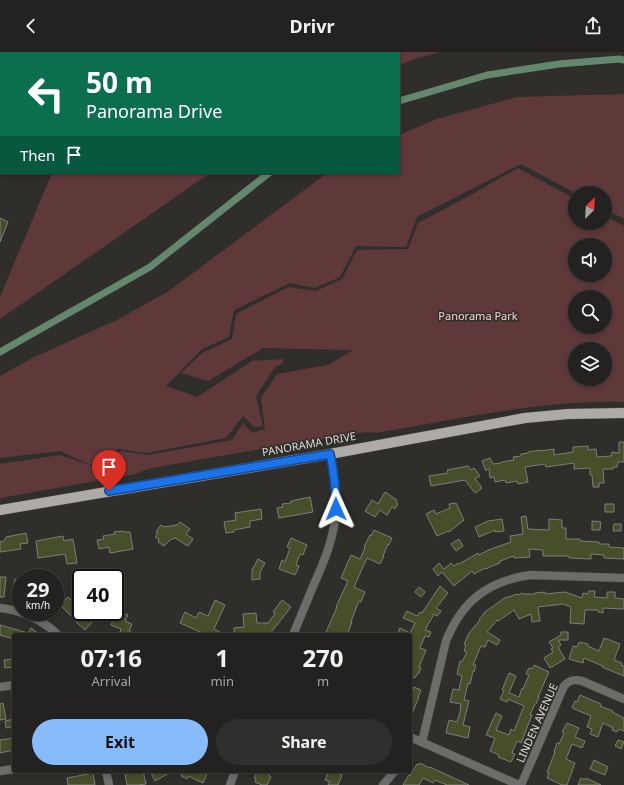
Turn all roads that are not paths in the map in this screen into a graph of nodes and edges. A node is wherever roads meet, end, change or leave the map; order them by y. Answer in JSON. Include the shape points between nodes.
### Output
{"nodes":[{"id":1,"x":624,"y":413,"type":"edge"},
{"id":2,"x":330,"y":454,"type":"junction"},
{"id":3,"x":0,"y":510,"type":"edge"},
{"id":4,"x":624,"y":578,"type":"edge"},
{"id":5,"x":0,"y":608,"type":"edge"},
{"id":6,"x":55,"y":633,"type":"edge"},
{"id":7,"x":294,"y":633,"type":"edge"},
{"id":8,"x":12,"y":685,"type":"edge"},
{"id":9,"x":0,"y":687,"type":"edge"},
{"id":10,"x":624,"y":700,"type":"edge"},
{"id":11,"x":415,"y":739,"type":"edge"},
{"id":12,"x":12,"y":768,"type":"edge"},
{"id":13,"x":0,"y":771,"type":"edge"},
{"id":14,"x":106,"y":773,"type":"edge"},
{"id":15,"x":235,"y":773,"type":"edge"},
{"id":16,"x":393,"y":773,"type":"edge"},
{"id":17,"x":109,"y":785,"type":"edge"},
{"id":18,"x":230,"y":785,"type":"edge"},
{"id":19,"x":383,"y":785,"type":"edge"},
{"id":20,"x":520,"y":785,"type":"edge"}],
"edges":[{"from":1,"to":2,"type":"main road","name":"PANORAMA DRIVE","via":[[524,418]]},
{"from":2,"to":3,"type":"main road","name":"PANORAMA DRIVE"},
{"from":2,"to":7,"type":"street","via":[[336,493],[332,539]]},
{"from":4,"to":11,"type":"street","via":[[541,575],[517,577],[492,586],[473,599],[450,630]]},
{"from":5,"to":6,"type":"street","via":[[32,617]]},
{"from":8,"to":9,"type":"street"},
{"from":10,"to":20,"type":"street","name":"LINDEN AVENUE","via":[[582,681],[567,682]]},
{"from":11,"to":20,"type":"street"},
{"from":12,"to":13,"type":"street"},
{"from":14,"to":17,"type":"street"},
{"from":15,"to":18,"type":"street"},
{"from":16,"to":19,"type":"street"}]}
